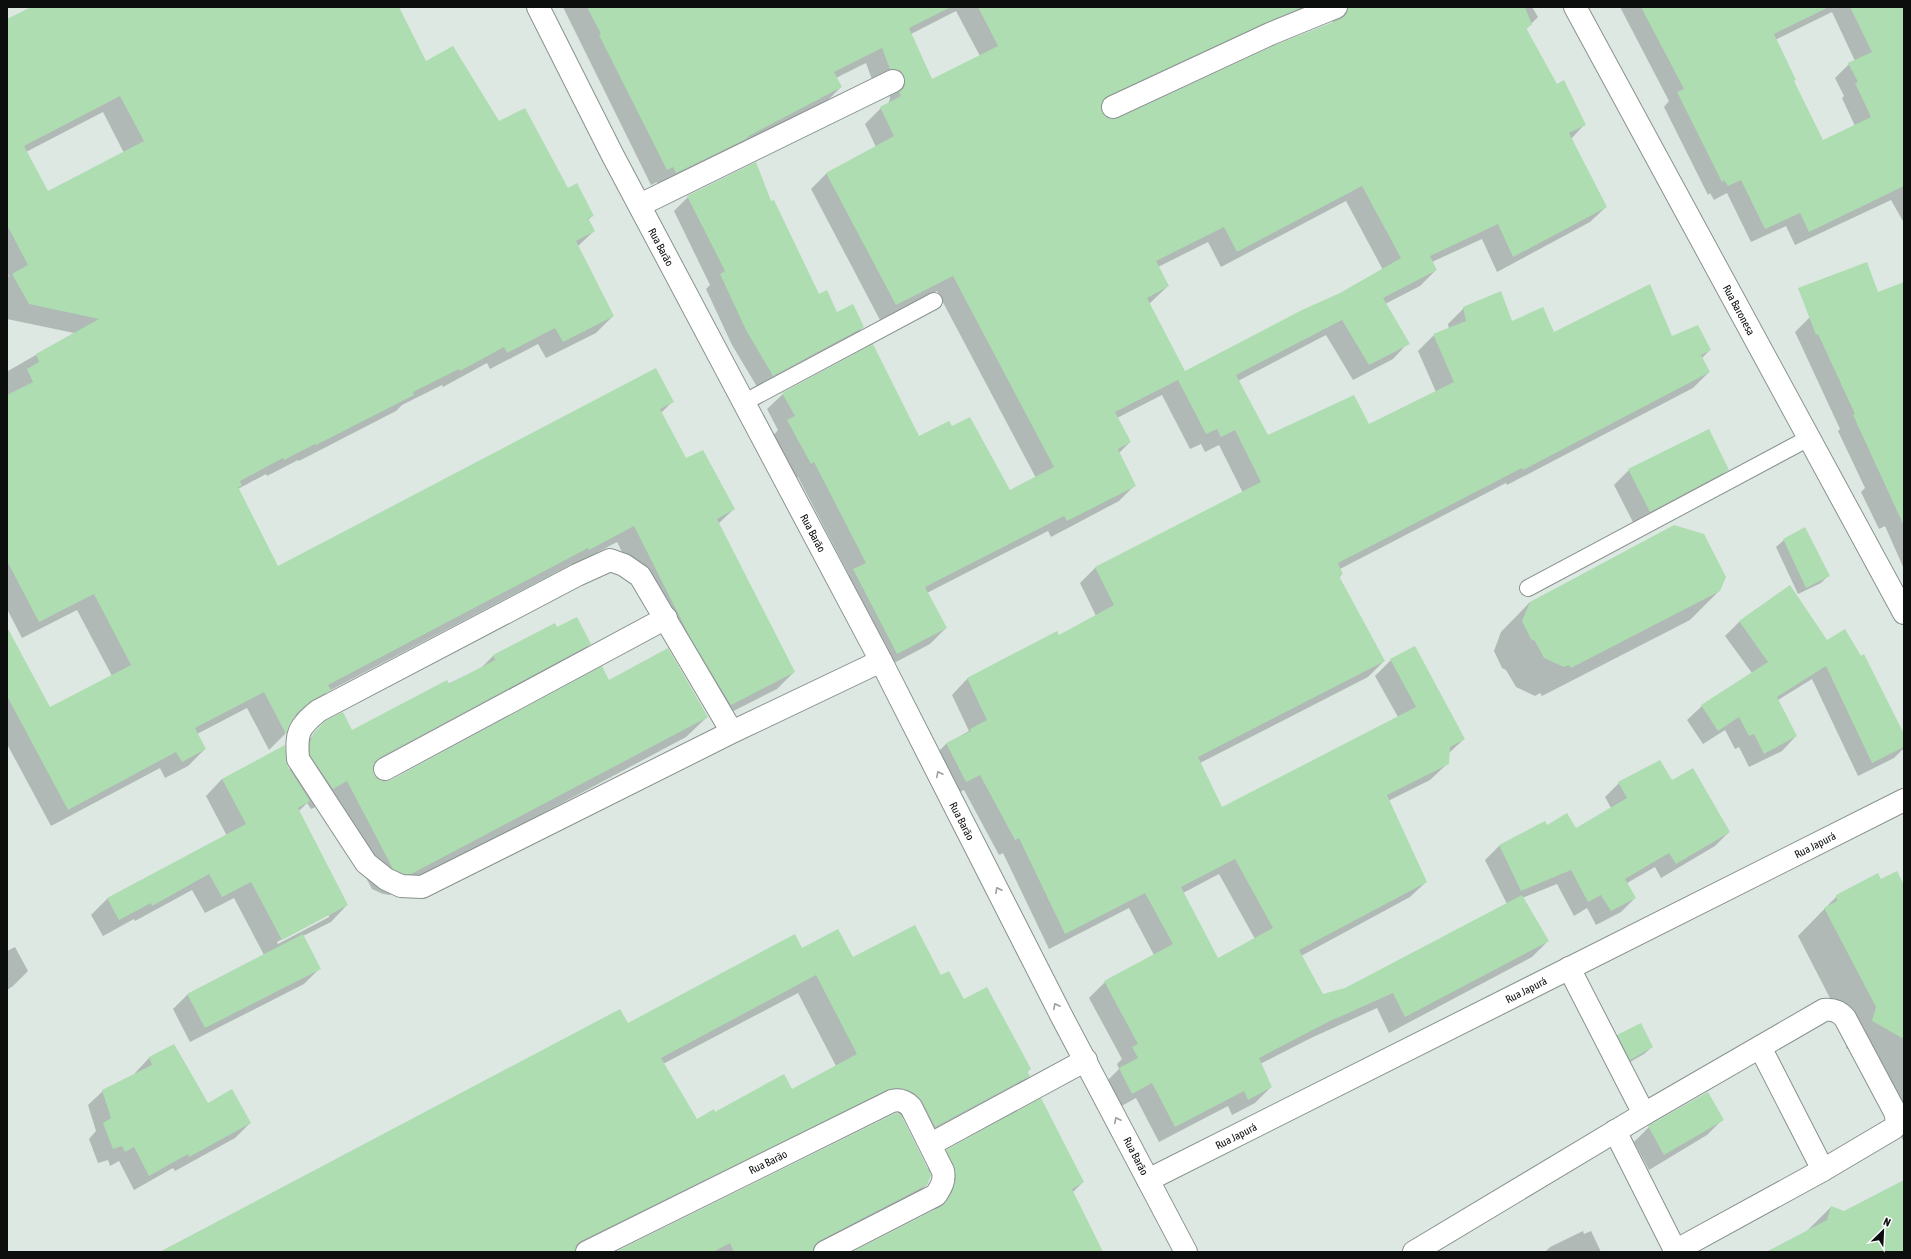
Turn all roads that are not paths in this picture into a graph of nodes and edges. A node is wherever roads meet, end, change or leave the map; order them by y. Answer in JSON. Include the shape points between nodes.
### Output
{"nodes":[{"id":1,"x":538,"y":7,"type":"edge"},
{"id":2,"x":1336,"y":7,"type":"edge"},
{"id":3,"x":1575,"y":7,"type":"edge"},
{"id":4,"x":893,"y":81,"type":"dead end"},
{"id":5,"x":1113,"y":107,"type":"dead end"},
{"id":6,"x":640,"y":205,"type":"junction"},
{"id":7,"x":934,"y":301,"type":"dead end"},
{"id":8,"x":743,"y":403,"type":"junction"},
{"id":9,"x":1809,"y":438,"type":"junction"},
{"id":10,"x":1528,"y":588,"type":"dead end"},
{"id":11,"x":1904,"y":613,"type":"edge"},
{"id":12,"x":666,"y":618,"type":"junction"},
{"id":13,"x":881,"y":661,"type":"junction"},
{"id":14,"x":732,"y":732,"type":"junction"},
{"id":15,"x":385,"y":769,"type":"dead end"},
{"id":16,"x":1904,"y":800,"type":"edge"},
{"id":17,"x":1568,"y":968,"type":"junction"},
{"id":18,"x":1760,"y":1046,"type":"junction"},
{"id":19,"x":1086,"y":1060,"type":"junction"},
{"id":20,"x":1644,"y":1114,"type":"junction"},
{"id":21,"x":1615,"y":1131,"type":"junction"},
{"id":22,"x":931,"y":1144,"type":"junction"},
{"id":23,"x":1824,"y":1170,"type":"junction"},
{"id":24,"x":1148,"y":1180,"type":"junction"},
{"id":25,"x":587,"y":1252,"type":"edge"},
{"id":26,"x":825,"y":1252,"type":"edge"},
{"id":27,"x":1186,"y":1252,"type":"edge"},
{"id":28,"x":1414,"y":1252,"type":"edge"},
{"id":29,"x":1676,"y":1252,"type":"edge"}],
"edges":[{"from":1,"to":6,"type":"street","name":"Rua Barão"},
{"from":2,"to":5,"type":"street","via":[[1270,34]]},
{"from":3,"to":9,"type":"street","name":"Rua Baronesa"},
{"from":4,"to":6,"type":"street"},
{"from":6,"to":8,"type":"street","name":"Rua Barão"},
{"from":7,"to":8,"type":"lane"},
{"from":8,"to":13,"type":"street","name":"Rua Barão"},
{"from":9,"to":10,"type":"lane"},
{"from":9,"to":11,"type":"street","name":"Rua Baronesa"},
{"from":12,"to":14,"type":"street"},
{"from":12,"to":14,"type":"street","via":[[640,576],[624,565],[610,560],[318,710],[302,724],[297,740],[298,759],[366,863],[386,879],[401,886],[422,887]]},
{"from":12,"to":15,"type":"street"},
{"from":13,"to":14,"type":"street"},
{"from":19,"to":13,"type":"street","name":"Rua Barão","one_way":true},
{"from":16,"to":17,"type":"street","name":"Rua Japurá"},
{"from":17,"to":20,"type":"street"},
{"from":17,"to":24,"type":"street","name":"Rua Japurá"},
{"from":18,"to":20,"type":"street"},
{"from":18,"to":23,"type":"street"},
{"from":18,"to":23,"type":"street","via":[[1824,1010],[1836,1011],[1845,1018],[1896,1112],[1897,1121],[1894,1128]]},
{"from":19,"to":22,"type":"street"},
{"from":24,"to":19,"type":"street","name":"Rua Barão","one_way":true},
{"from":20,"to":21,"type":"street"},
{"from":21,"to":28,"type":"street"},
{"from":21,"to":29,"type":"street"},
{"from":22,"to":25,"type":"street","name":"Rua Barão","via":[[911,1107],[906,1102],[892,1101]]},
{"from":22,"to":26,"type":"street","name":"Rua Barão","via":[[944,1178],[936,1195]]},
{"from":23,"to":29,"type":"street"},
{"from":24,"to":27,"type":"street","name":"Rua Barão"}]}
